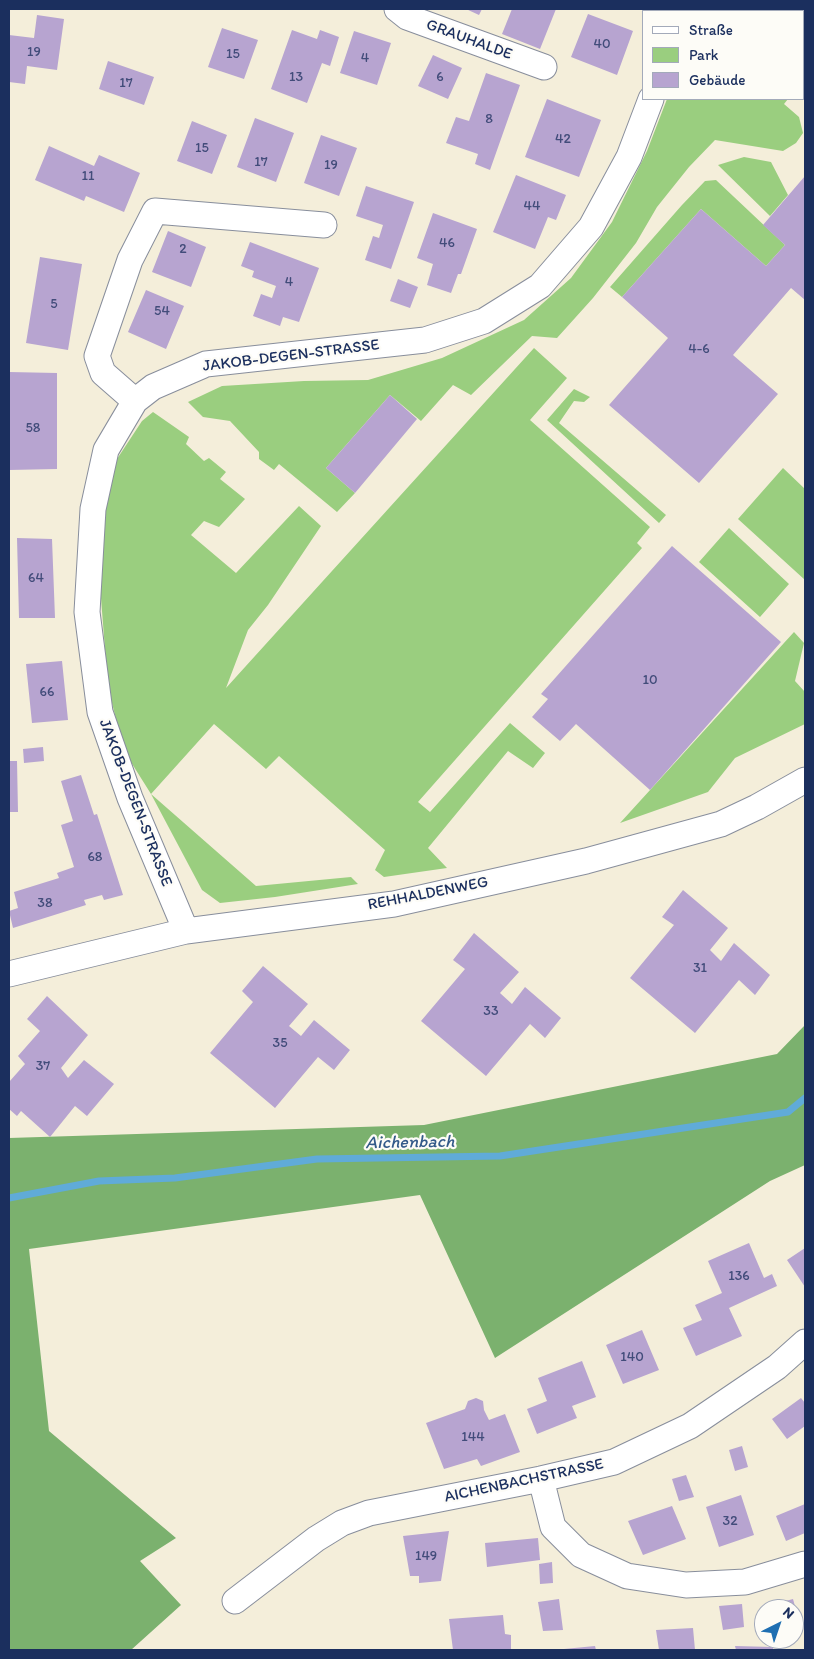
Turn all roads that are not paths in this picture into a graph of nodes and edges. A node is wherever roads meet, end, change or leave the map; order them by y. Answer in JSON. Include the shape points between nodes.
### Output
{"nodes":[{"id":1,"x":397,"y":9,"type":"edge"},
{"id":2,"x":544,"y":67,"type":"dead end"},
{"id":3,"x":651,"y":100,"type":"edge"},
{"id":4,"x":324,"y":225,"type":"dead end"},
{"id":5,"x":135,"y":401,"type":"junction"},
{"id":6,"x":805,"y":780,"type":"edge"},
{"id":7,"x":186,"y":931,"type":"junction"},
{"id":8,"x":9,"y":974,"type":"edge"},
{"id":9,"x":805,"y":1342,"type":"edge"},
{"id":10,"x":541,"y":1479,"type":"junction"},
{"id":11,"x":805,"y":1564,"type":"edge"},
{"id":12,"x":235,"y":1601,"type":"dead end"}],
"edges":[{"from":1,"to":2,"type":"street","name":"GRAUHALDE","via":[[407,17]]},
{"from":3,"to":5,"type":"street","name":"JAKOB-DEGEN-STRASSE","via":[[629,157],[591,227],[540,286],[484,321],[425,340],[206,364],[153,387]]},
{"from":4,"to":5,"type":"street","via":[[156,211],[130,260],[96,356],[102,373]]},
{"from":5,"to":7,"type":"street","name":"JAKOB-DEGEN-STRASSE","via":[[106,450],[93,509],[87,612],[100,712],[130,798]]},
{"from":6,"to":7,"type":"street","name":"REHHALDENWEG","via":[[721,824],[586,861],[394,904]]},
{"from":7,"to":8,"type":"street","name":"REHHALDENWEG"},
{"from":9,"to":10,"type":"street","name":"AICHENBACHSTRASSE","via":[[777,1367],[690,1426],[614,1462]]},
{"from":10,"to":11,"type":"street","via":[[553,1527],[582,1555],[627,1576],[686,1585],[745,1582]]},
{"from":10,"to":12,"type":"street","name":"AICHENBACHSTRASSE","via":[[369,1513],[342,1523]]}]}
